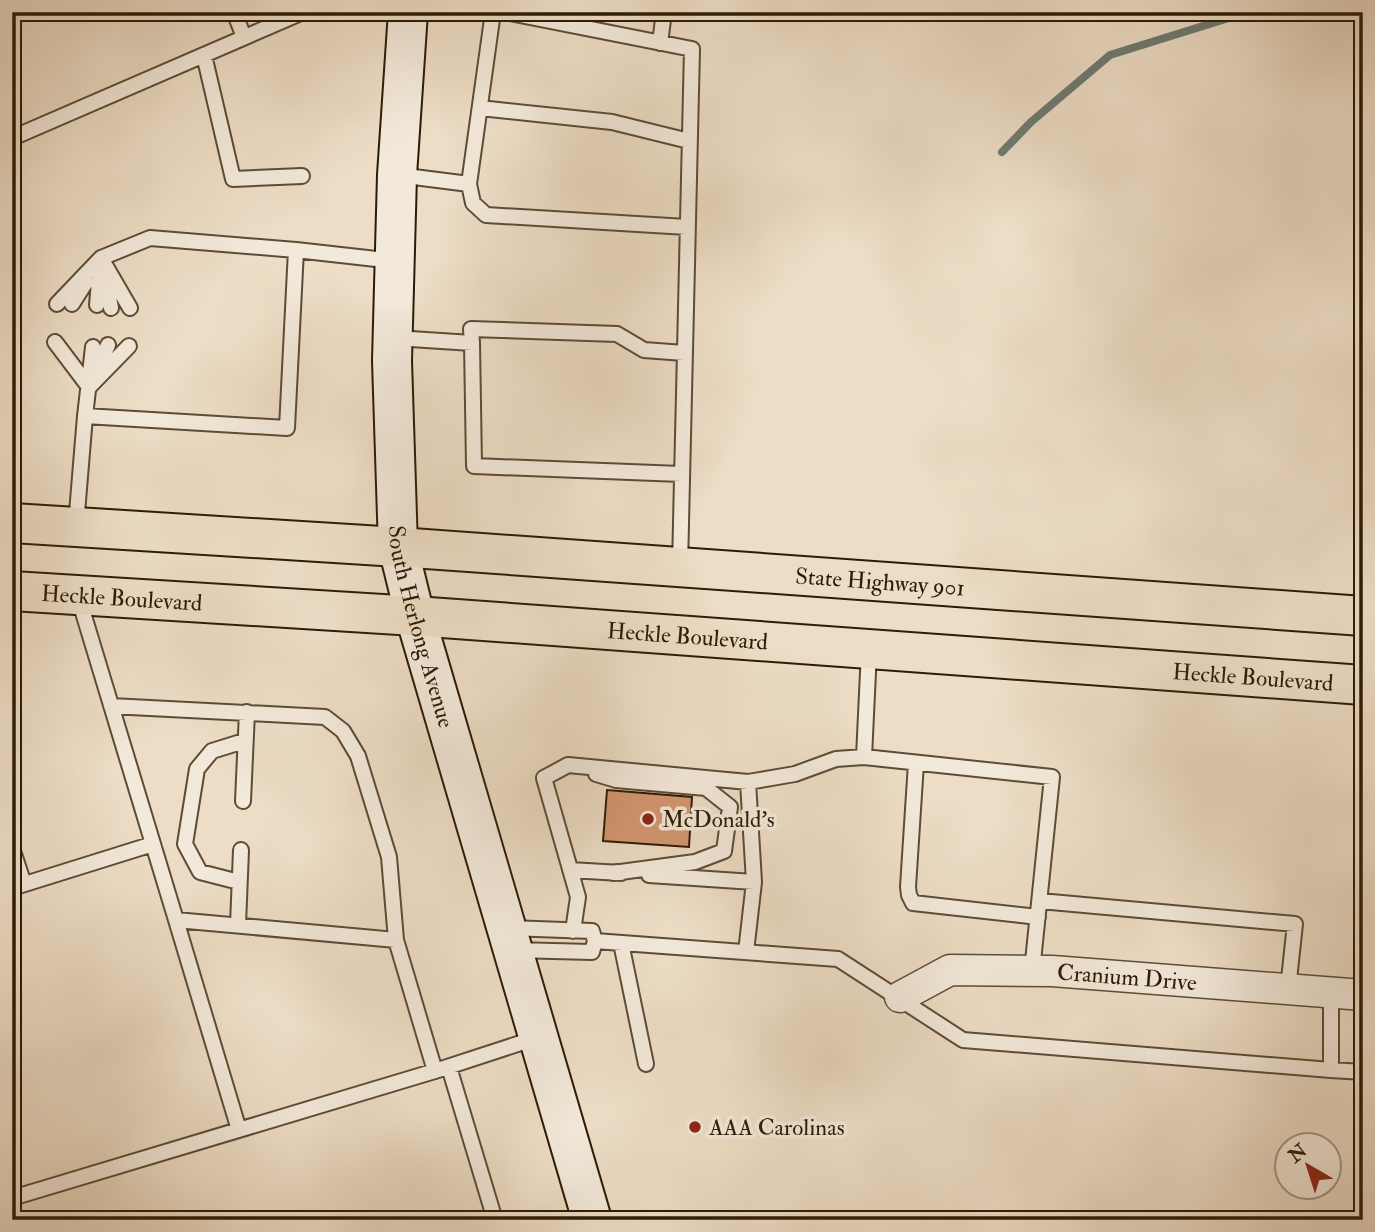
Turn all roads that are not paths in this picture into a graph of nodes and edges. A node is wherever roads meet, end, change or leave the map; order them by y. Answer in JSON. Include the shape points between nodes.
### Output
{"nodes":[{"id":1,"x":234,"y":12,"type":"edge"},
{"id":2,"x":303,"y":12,"type":"edge"},
{"id":3,"x":408,"y":12,"type":"edge"},
{"id":4,"x":493,"y":12,"type":"edge"},
{"id":5,"x":505,"y":12,"type":"edge"},
{"id":6,"x":664,"y":12,"type":"edge"},
{"id":7,"x":244,"y":37,"type":"junction"},
{"id":8,"x":660,"y":43,"type":"junction"},
{"id":9,"x":204,"y":55,"type":"junction"},
{"id":10,"x":480,"y":108,"type":"junction"},
{"id":11,"x":12,"y":138,"type":"edge"},
{"id":12,"x":689,"y":141,"type":"junction"},
{"id":13,"x":397,"y":174,"type":"junction"},
{"id":14,"x":302,"y":176,"type":"dead end"},
{"id":15,"x":469,"y":184,"type":"junction"},
{"id":16,"x":687,"y":227,"type":"junction"},
{"id":17,"x":296,"y":250,"type":"junction"},
{"id":18,"x":101,"y":258,"type":"junction"},
{"id":19,"x":394,"y":261,"type":"junction"},
{"id":20,"x":64,"y":304,"type":"dead end"},
{"id":21,"x":104,"y":307,"type":"dead end"},
{"id":22,"x":130,"y":308,"type":"dead end"},
{"id":23,"x":392,"y":338,"type":"junction"},
{"id":24,"x":62,"y":342,"type":"dead end"},
{"id":25,"x":472,"y":343,"type":"junction"},
{"id":26,"x":108,"y":345,"type":"dead end"},
{"id":27,"x":129,"y":346,"type":"dead end"},
{"id":28,"x":93,"y":347,"type":"dead end"},
{"id":29,"x":684,"y":353,"type":"junction"},
{"id":30,"x":89,"y":387,"type":"junction"},
{"id":31,"x":85,"y":416,"type":"junction"},
{"id":32,"x":681,"y":474,"type":"junction"},
{"id":33,"x":12,"y":523,"type":"edge"},
{"id":34,"x":75,"y":527,"type":"junction"},
{"id":35,"x":398,"y":547,"type":"junction"},
{"id":36,"x":680,"y":567,"type":"junction"},
{"id":37,"x":12,"y":591,"type":"edge"},
{"id":38,"x":77,"y":595,"type":"junction"},
{"id":39,"x":415,"y":616,"type":"junction"},
{"id":40,"x":1363,"y":616,"type":"edge"},
{"id":41,"x":869,"y":649,"type":"junction"},
{"id":42,"x":1363,"y":685,"type":"edge"},
{"id":43,"x":111,"y":706,"type":"junction"},
{"id":44,"x":247,"y":712,"type":"junction"},
{"id":45,"x":244,"y":741,"type":"junction"},
{"id":46,"x":864,"y":757,"type":"junction"},
{"id":47,"x":916,"y":763,"type":"junction"},
{"id":48,"x":568,"y":765,"type":"junction"},
{"id":49,"x":748,"y":782,"type":"junction"},
{"id":50,"x":243,"y":801,"type":"dead end"},
{"id":51,"x":153,"y":844,"type":"junction"},
{"id":52,"x":12,"y":848,"type":"edge"},
{"id":53,"x":241,"y":850,"type":"dead end"},
{"id":54,"x":570,"y":870,"type":"junction"},
{"id":55,"x":613,"y":873,"type":"junction"},
{"id":56,"x":239,"y":881,"type":"junction"},
{"id":57,"x":754,"y":881,"type":"junction"},
{"id":58,"x":18,"y":886,"type":"edge"},
{"id":59,"x":1040,"y":901,"type":"junction"},
{"id":60,"x":1038,"y":917,"type":"junction"},
{"id":61,"x":176,"y":920,"type":"junction"},
{"id":62,"x":238,"y":925,"type":"junction"},
{"id":63,"x":573,"y":931,"type":"junction"},
{"id":64,"x":509,"y":939,"type":"junction"},
{"id":65,"x":396,"y":940,"type":"junction"},
{"id":66,"x":593,"y":941,"type":"junction"},
{"id":67,"x":621,"y":943,"type":"junction"},
{"id":68,"x":746,"y":952,"type":"junction"},
{"id":69,"x":1032,"y":971,"type":"junction"},
{"id":70,"x":1288,"y":989,"type":"junction"},
{"id":71,"x":1331,"y":993,"type":"junction"},
{"id":72,"x":1363,"y":995,"type":"edge"},
{"id":73,"x":900,"y":997,"type":"junction"},
{"id":74,"x":538,"y":1037,"type":"junction"},
{"id":75,"x":646,"y":1064,"type":"dead end"},
{"id":76,"x":442,"y":1069,"type":"junction"},
{"id":77,"x":1331,"y":1070,"type":"junction"},
{"id":78,"x":1363,"y":1072,"type":"edge"},
{"id":79,"x":239,"y":1130,"type":"junction"},
{"id":80,"x":12,"y":1198,"type":"edge"},
{"id":81,"x":495,"y":1220,"type":"edge"},
{"id":82,"x":592,"y":1220,"type":"edge"}],
"edges":[{"from":1,"to":7,"type":"lane"},
{"from":2,"to":7,"type":"lane"},
{"from":3,"to":13,"type":"street","name":"South Herlong Avenue"},
{"from":4,"to":10,"type":"lane"},
{"from":5,"to":8,"type":"lane"},
{"from":6,"to":8,"type":"lane"},
{"from":7,"to":9,"type":"lane"},
{"from":8,"to":12,"type":"lane","via":[[692,49]]},
{"from":9,"to":11,"type":"lane"},
{"from":9,"to":14,"type":"lane","via":[[233,179]]},
{"from":10,"to":12,"type":"lane","via":[[612,122]]},
{"from":10,"to":15,"type":"lane"},
{"from":12,"to":16,"type":"lane"},
{"from":13,"to":15,"type":"lane"},
{"from":13,"to":19,"type":"street","name":"South Herlong Avenue"},
{"from":15,"to":16,"type":"lane","via":[[473,203],[486,215]]},
{"from":16,"to":29,"type":"lane"},
{"from":17,"to":18,"type":"lane","via":[[150,238]]},
{"from":17,"to":19,"type":"lane"},
{"from":17,"to":31,"type":"lane","via":[[287,428]]},
{"from":18,"to":20,"type":"lane"},
{"from":18,"to":21,"type":"lane"},
{"from":18,"to":22,"type":"lane"},
{"from":19,"to":23,"type":"street","name":"South Herlong Avenue"},
{"from":23,"to":25,"type":"lane"},
{"from":23,"to":35,"type":"street","name":"South Herlong Avenue"},
{"from":24,"to":30,"type":"lane"},
{"from":25,"to":29,"type":"lane","via":[[471,329],[617,334],[644,350]]},
{"from":25,"to":32,"type":"lane","via":[[474,466]]},
{"from":26,"to":30,"type":"lane"},
{"from":27,"to":30,"type":"lane"},
{"from":28,"to":30,"type":"lane"},
{"from":29,"to":32,"type":"lane"},
{"from":30,"to":31,"type":"lane"},
{"from":31,"to":34,"type":"lane"},
{"from":32,"to":36,"type":"lane"},
{"from":33,"to":34,"type":"main road"},
{"from":34,"to":35,"type":"main road"},
{"from":35,"to":36,"type":"main road","name":"State Highway 901"},
{"from":35,"to":39,"type":"street","name":"South Herlong Avenue"},
{"from":36,"to":40,"type":"main road","name":"State Highway 901"},
{"from":37,"to":38,"type":"main road","name":"Heckle Boulevard"},
{"from":38,"to":39,"type":"main road","name":"Heckle Boulevard"},
{"from":38,"to":43,"type":"lane"},
{"from":39,"to":41,"type":"main road","name":"Heckle Boulevard"},
{"from":39,"to":64,"type":"street","name":"South Herlong Avenue"},
{"from":41,"to":42,"type":"main road","name":"Heckle Boulevard"},
{"from":41,"to":46,"type":"lane"},
{"from":43,"to":44,"type":"lane"},
{"from":43,"to":51,"type":"lane"},
{"from":44,"to":45,"type":"lane"},
{"from":44,"to":65,"type":"lane","via":[[325,718],[343,731],[358,756],[389,857]]},
{"from":45,"to":50,"type":"lane"},
{"from":45,"to":56,"type":"lane","via":[[212,751],[197,769],[185,844],[200,872]]},
{"from":46,"to":47,"type":"lane"},
{"from":46,"to":49,"type":"lane","via":[[836,759],[794,774]]},
{"from":47,"to":59,"type":"lane","via":[[1052,778]]},
{"from":47,"to":60,"type":"lane","via":[[908,887],[913,903]]},
{"from":48,"to":49,"type":"lane"},
{"from":48,"to":54,"type":"lane","via":[[544,778]]},
{"from":48,"to":55,"type":"lane","via":[[616,780],[706,788],[730,807],[724,851],[695,862]]},
{"from":49,"to":57,"type":"lane"},
{"from":51,"to":58,"type":"lane"},
{"from":51,"to":61,"type":"lane"},
{"from":52,"to":58,"type":"lane"},
{"from":53,"to":56,"type":"lane"},
{"from":54,"to":55,"type":"lane"},
{"from":54,"to":63,"type":"lane","via":[[578,897]]},
{"from":55,"to":57,"type":"lane"},
{"from":56,"to":62,"type":"lane"},
{"from":57,"to":68,"type":"lane"},
{"from":59,"to":60,"type":"lane"},
{"from":59,"to":70,"type":"lane","via":[[1295,924]]},
{"from":60,"to":69,"type":"lane"},
{"from":61,"to":62,"type":"lane"},
{"from":61,"to":79,"type":"lane"},
{"from":62,"to":65,"type":"lane"},
{"from":63,"to":64,"type":"lane"},
{"from":63,"to":66,"type":"lane"},
{"from":64,"to":66,"type":"lane"},
{"from":64,"to":74,"type":"street","name":"South Herlong Avenue"},
{"from":65,"to":76,"type":"lane"},
{"from":66,"to":67,"type":"lane"},
{"from":67,"to":68,"type":"lane"},
{"from":67,"to":75,"type":"lane"},
{"from":68,"to":73,"type":"lane","via":[[838,959]]},
{"from":69,"to":70,"type":"street","name":"Cranium Drive"},
{"from":69,"to":73,"type":"street","name":"Cranium Drive","via":[[950,970]]},
{"from":70,"to":71,"type":"street","name":"Cranium Drive"},
{"from":71,"to":72,"type":"street","name":"Cranium Drive"},
{"from":71,"to":77,"type":"lane"},
{"from":73,"to":77,"type":"lane","via":[[963,1040]]},
{"from":74,"to":76,"type":"lane"},
{"from":74,"to":82,"type":"street","name":"South Herlong Avenue"},
{"from":76,"to":79,"type":"lane"},
{"from":76,"to":81,"type":"lane"},
{"from":77,"to":78,"type":"lane"},
{"from":79,"to":80,"type":"lane"}]}
